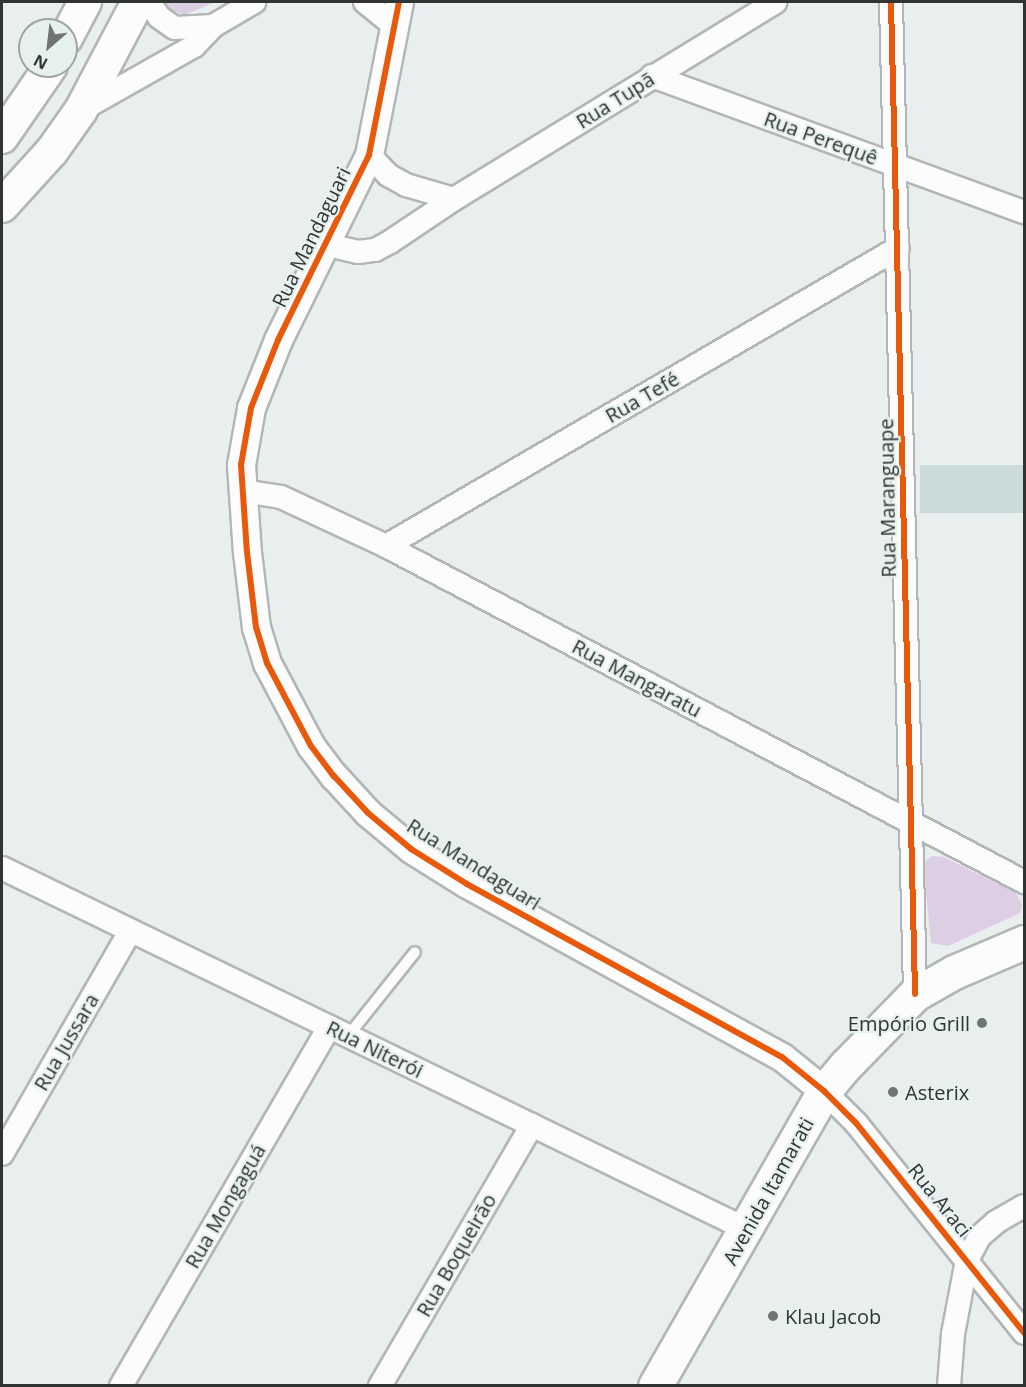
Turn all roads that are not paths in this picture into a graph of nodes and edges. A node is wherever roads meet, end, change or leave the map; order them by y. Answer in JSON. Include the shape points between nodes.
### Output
{"nodes":[{"id":1,"x":85,"y":2,"type":"edge"},
{"id":2,"x":138,"y":2,"type":"edge"},
{"id":3,"x":149,"y":2,"type":"edge"},
{"id":4,"x":254,"y":2,"type":"edge"},
{"id":5,"x":365,"y":2,"type":"edge"},
{"id":6,"x":775,"y":2,"type":"edge"},
{"id":7,"x":891,"y":2,"type":"edge"},
{"id":8,"x":397,"y":14,"type":"edge"},
{"id":9,"x":77,"y":18,"type":"edge"},
{"id":10,"x":213,"y":26,"type":"junction"},
{"id":11,"x":652,"y":76,"type":"junction"},
{"id":12,"x":43,"y":78,"type":"edge"},
{"id":13,"x":81,"y":110,"type":"junction"},
{"id":14,"x":2,"y":137,"type":"edge"},
{"id":15,"x":369,"y":155,"type":"junction"},
{"id":16,"x":897,"y":165,"type":"junction"},
{"id":17,"x":454,"y":198,"type":"junction"},
{"id":18,"x":2,"y":206,"type":"edge"},
{"id":19,"x":1024,"y":212,"type":"edge"},
{"id":20,"x":328,"y":244,"type":"junction"},
{"id":21,"x":898,"y":248,"type":"junction"},
{"id":22,"x":243,"y":491,"type":"junction"},
{"id":23,"x":386,"y":546,"type":"junction"},
{"id":24,"x":910,"y":822,"type":"junction"},
{"id":25,"x":2,"y":868,"type":"edge"},
{"id":26,"x":1024,"y":882,"type":"edge"},
{"id":27,"x":130,"y":931,"type":"junction"},
{"id":28,"x":1024,"y":942,"type":"edge"},
{"id":29,"x":415,"y":951,"type":"dead end"},
{"id":30,"x":915,"y":994,"type":"junction"},
{"id":31,"x":339,"y":1031,"type":"junction"},
{"id":32,"x":824,"y":1091,"type":"junction"},
{"id":33,"x":532,"y":1125,"type":"junction"},
{"id":34,"x":2,"y":1154,"type":"edge"},
{"id":35,"x":1024,"y":1206,"type":"edge"},
{"id":36,"x":748,"y":1230,"type":"junction"},
{"id":37,"x":967,"y":1260,"type":"junction"},
{"id":38,"x":1024,"y":1333,"type":"edge"},
{"id":39,"x":121,"y":1386,"type":"edge"},
{"id":40,"x":380,"y":1386,"type":"edge"},
{"id":41,"x":655,"y":1386,"type":"edge"},
{"id":42,"x":948,"y":1386,"type":"edge"}],
"edges":[{"from":1,"to":9,"type":"main road"},
{"from":2,"to":13,"type":"main road"},
{"from":3,"to":10,"type":"street","via":[[159,17],[175,28]]},
{"from":4,"to":10,"type":"street"},
{"from":5,"to":8,"type":"street"},
{"from":6,"to":11,"type":"street","name":"Rua Tupã"},
{"from":7,"to":16,"type":"street","name":"Rua Maranguape"},
{"from":8,"to":15,"type":"street","name":"Rua Mandaguari"},
{"from":10,"to":13,"type":"street","via":[[194,46]]},
{"from":11,"to":16,"type":"street","name":"Rua Perequê"},
{"from":11,"to":17,"type":"street","name":"Rua Tupã"},
{"from":12,"to":14,"type":"main road"},
{"from":13,"to":18,"type":"main road","via":[[52,151]]},
{"from":15,"to":17,"type":"street","via":[[388,175],[406,185]]},
{"from":15,"to":20,"type":"street","name":"Rua Mandaguari"},
{"from":16,"to":19,"type":"street","name":"Rua Perequê"},
{"from":16,"to":21,"type":"street","name":"Rua Maranguape"},
{"from":17,"to":20,"type":"street","name":"Rua Tupã","via":[[375,250],[358,252]]},
{"from":20,"to":22,"type":"street","name":"Rua Mandaguari","via":[[262,375],[245,441]]},
{"from":21,"to":23,"type":"street","name":"Rua Tefé"},
{"from":21,"to":24,"type":"street","name":"Rua Maranguape"},
{"from":22,"to":23,"type":"street","name":"Rua Mangaratu","via":[[280,497]]},
{"from":22,"to":32,"type":"street","name":"Rua Mandaguari","via":[[256,627],[267,663],[311,746],[368,813],[411,849],[467,884],[782,1056]]},
{"from":23,"to":24,"type":"street","name":"Rua Mangaratu"},
{"from":24,"to":26,"type":"street","name":"Rua Mangaratu"},
{"from":24,"to":30,"type":"street","name":"Rua Maranguape"},
{"from":25,"to":27,"type":"street","name":"Rua Niterói"},
{"from":27,"to":31,"type":"street","name":"Rua Niterói"},
{"from":27,"to":34,"type":"street","name":"Rua Jussara"},
{"from":28,"to":30,"type":"main road","name":"Avenida Itamarati","via":[[954,972]]},
{"from":29,"to":31,"type":"lane"},
{"from":30,"to":32,"type":"main road","name":"Avenida Itamarati","via":[[867,1040]]},
{"from":31,"to":33,"type":"street","name":"Rua Niterói"},
{"from":31,"to":39,"type":"street","name":"Rua Mongaguá"},
{"from":32,"to":36,"type":"main road","name":"Avenida Itamarati"},
{"from":32,"to":37,"type":"street","name":"Rua Araci","via":[[856,1123]]},
{"from":33,"to":36,"type":"street","name":"Rua Niterói"},
{"from":33,"to":40,"type":"street","name":"Rua Boqueirão"},
{"from":35,"to":37,"type":"street","via":[[987,1230]]},
{"from":36,"to":41,"type":"main road","name":"Avenida Itamarati"},
{"from":37,"to":38,"type":"street","name":"Rua Araci"},
{"from":37,"to":42,"type":"street"}]}
